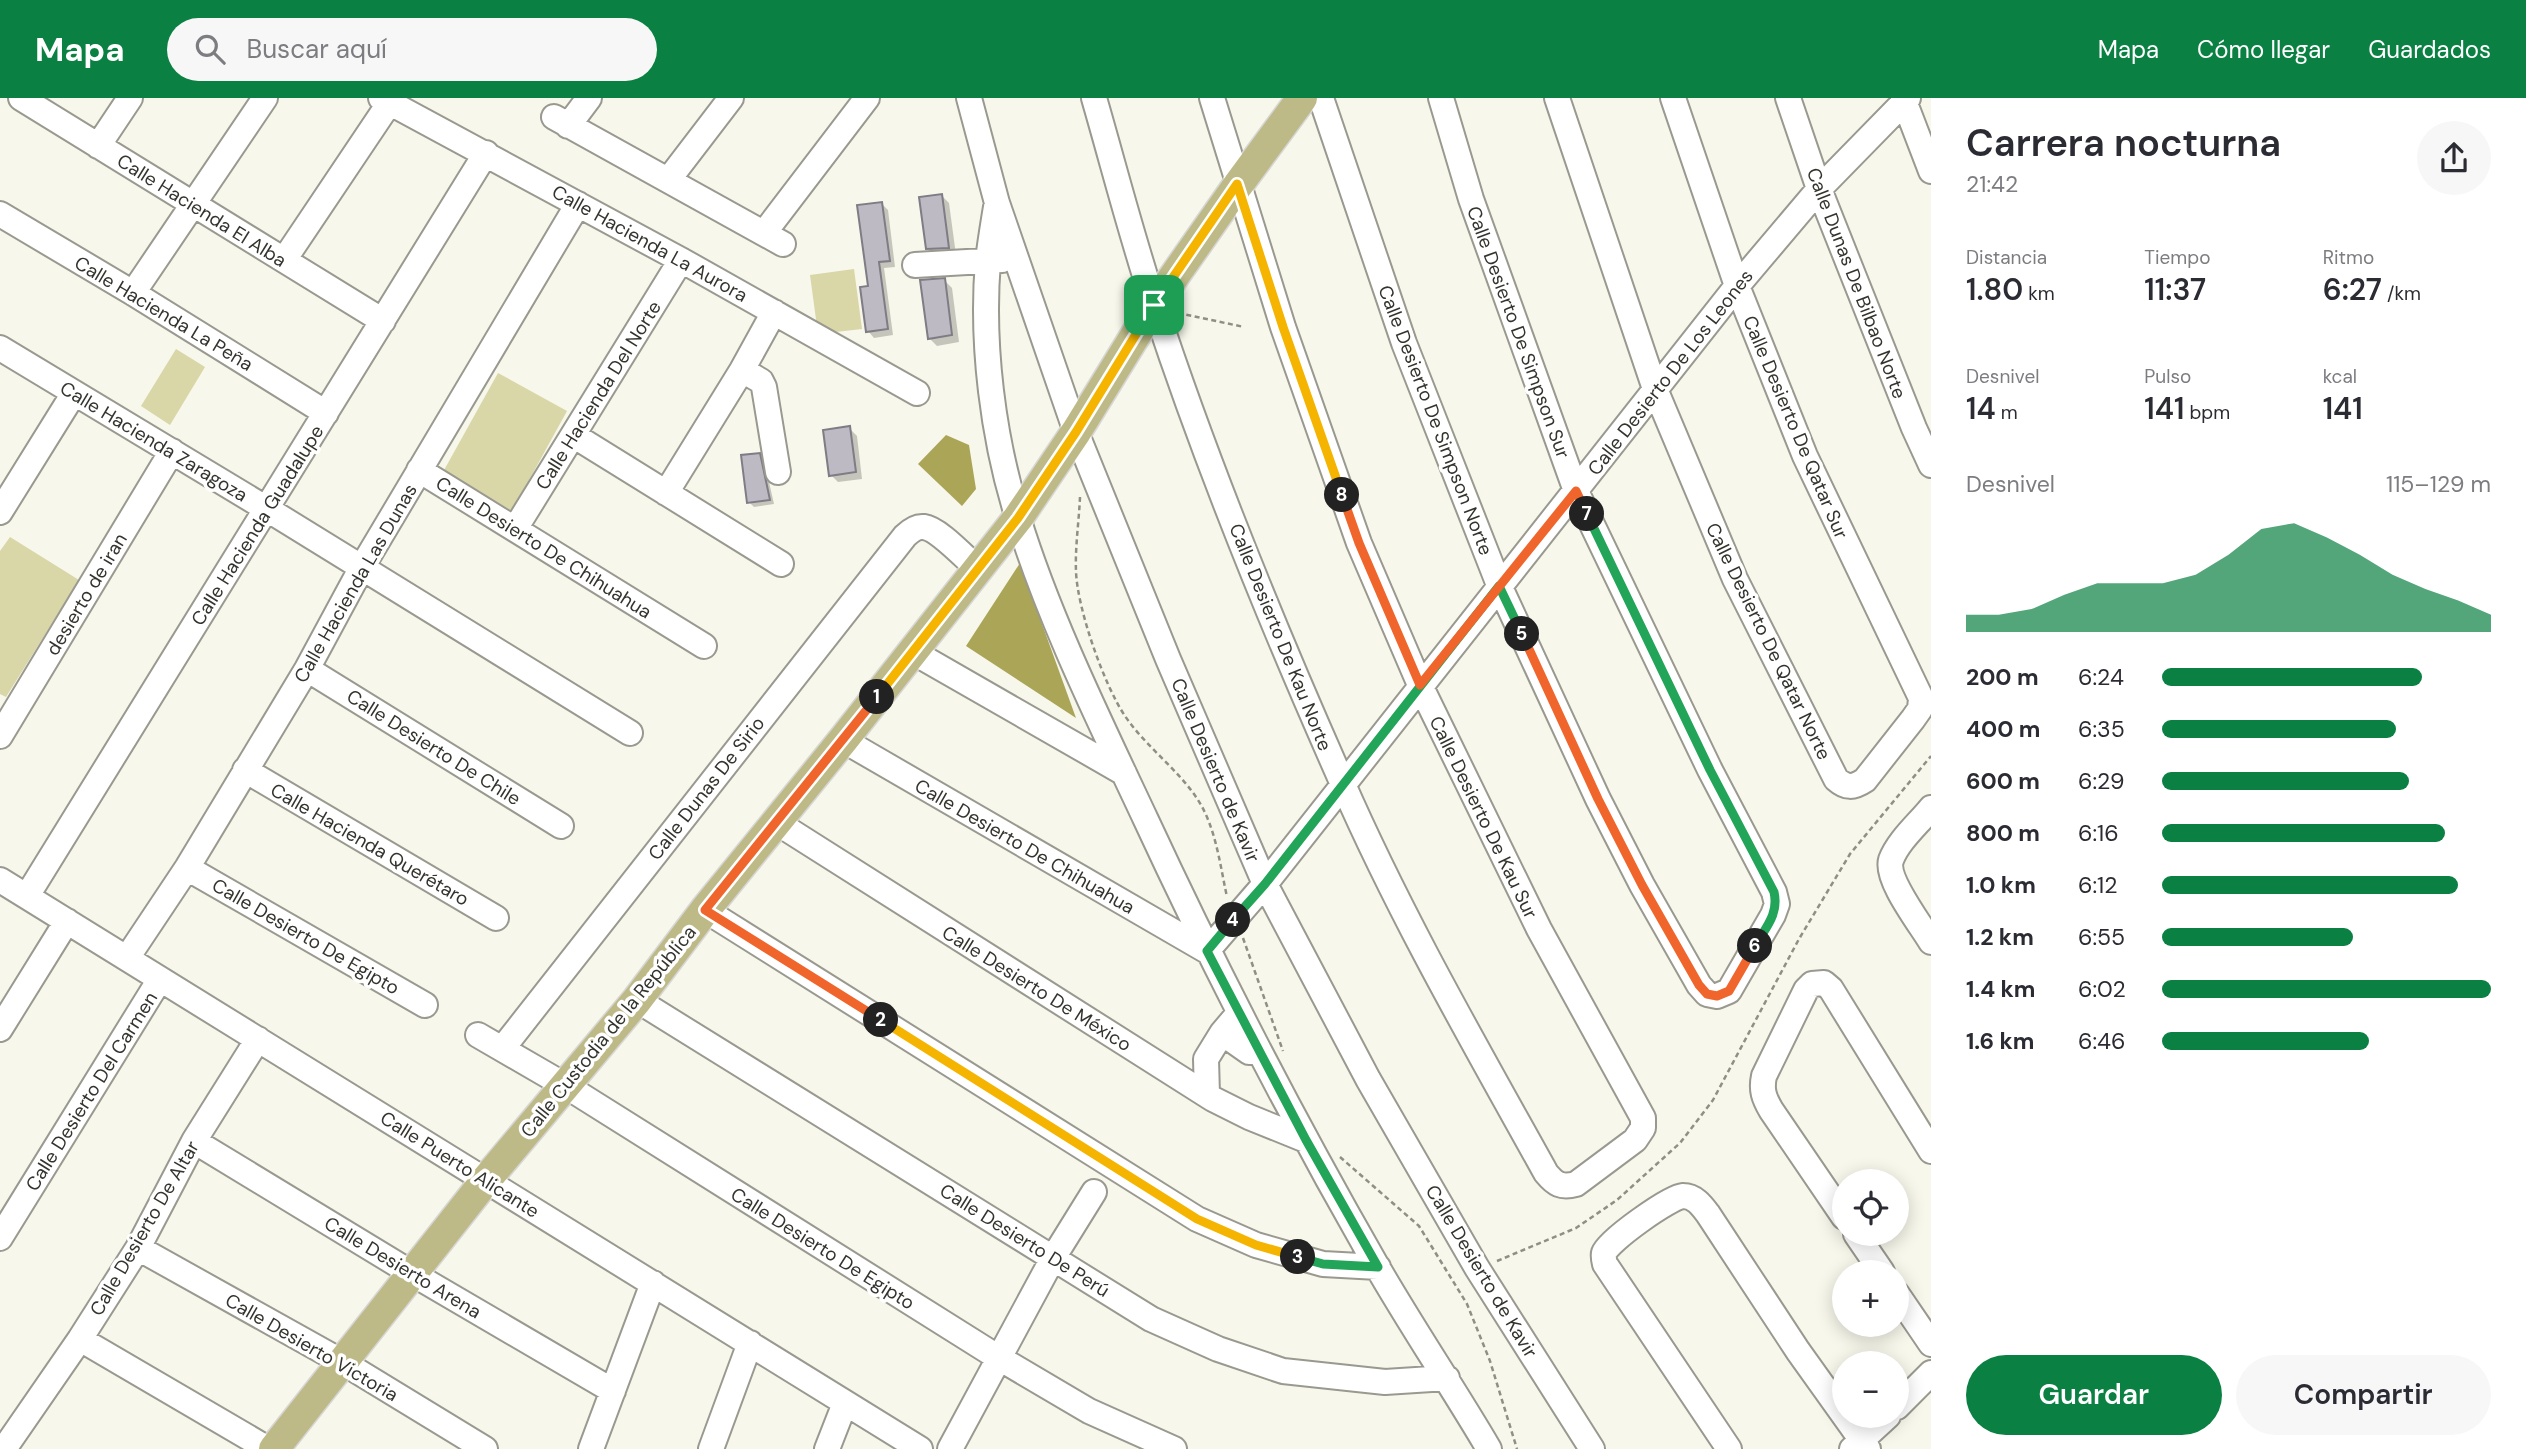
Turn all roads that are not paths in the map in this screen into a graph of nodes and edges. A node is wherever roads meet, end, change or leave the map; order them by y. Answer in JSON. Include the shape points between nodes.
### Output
{"nodes":[{"id":1,"x":21,"y":98,"type":"edge"},
{"id":2,"x":130,"y":98,"type":"edge"},
{"id":3,"x":265,"y":98,"type":"edge"},
{"id":4,"x":589,"y":98,"type":"edge"},
{"id":5,"x":731,"y":98,"type":"edge"},
{"id":6,"x":867,"y":98,"type":"edge"},
{"id":7,"x":969,"y":98,"type":"edge"},
{"id":8,"x":1094,"y":98,"type":"edge"},
{"id":9,"x":1212,"y":98,"type":"edge"},
{"id":10,"x":1302,"y":98,"type":"edge"},
{"id":11,"x":1321,"y":98,"type":"edge"},
{"id":12,"x":1440,"y":98,"type":"edge"},
{"id":13,"x":1557,"y":98,"type":"edge"},
{"id":14,"x":1673,"y":98,"type":"edge"},
{"id":15,"x":1788,"y":98,"type":"edge"},
{"id":16,"x":1905,"y":99,"type":"edge"},
{"id":17,"x":386,"y":100,"type":"edge"},
{"id":18,"x":99,"y":146,"type":"junction"},
{"id":19,"x":486,"y":153,"type":"junction"},
{"id":20,"x":1931,"y":171,"type":"edge"},
{"id":21,"x":668,"y":179,"type":"junction"},
{"id":22,"x":1237,"y":184,"type":"junction"},
{"id":23,"x":1819,"y":189,"type":"junction"},
{"id":24,"x":997,"y":203,"type":"junction"},
{"id":25,"x":193,"y":204,"type":"junction"},
{"id":26,"x":578,"y":204,"type":"junction"},
{"id":27,"x":0,"y":214,"type":"edge"},
{"id":28,"x":1016,"y":259,"type":"junction"},
{"id":29,"x":284,"y":260,"type":"junction"},
{"id":30,"x":681,"y":260,"type":"junction"},
{"id":31,"x":988,"y":262,"type":"junction"},
{"id":32,"x":915,"y":265,"type":"dead end"},
{"id":33,"x":1737,"y":286,"type":"junction"},
{"id":34,"x":133,"y":293,"type":"junction"},
{"id":35,"x":774,"y":312,"type":"junction"},
{"id":36,"x":1157,"y":313,"type":"junction"},
{"id":37,"x":383,"y":321,"type":"junction"},
{"id":38,"x":0,"y":348,"type":"edge"},
{"id":39,"x":742,"y":370,"type":"junction"},
{"id":40,"x":1655,"y":388,"type":"junction"},
{"id":41,"x":75,"y":393,"type":"junction"},
{"id":42,"x":917,"y":393,"type":"dead end"},
{"id":43,"x":326,"y":413,"type":"junction"},
{"id":44,"x":1076,"y":432,"type":"junction"},
{"id":45,"x":573,"y":435,"type":"junction"},
{"id":46,"x":172,"y":451,"type":"junction"},
{"id":47,"x":1931,"y":465,"type":"edge"},
{"id":48,"x":419,"y":470,"type":"junction"},
{"id":49,"x":778,"y":472,"type":"dead end"},
{"id":50,"x":1576,"y":491,"type":"junction"},
{"id":51,"x":666,"y":493,"type":"junction"},
{"id":52,"x":267,"y":509,"type":"junction"},
{"id":53,"x":0,"y":512,"type":"edge"},
{"id":54,"x":1018,"y":518,"type":"junction"},
{"id":55,"x":515,"y":530,"type":"junction"},
{"id":56,"x":780,"y":564,"type":"dead end"},
{"id":57,"x":362,"y":567,"type":"junction"},
{"id":58,"x":978,"y":569,"type":"junction"},
{"id":59,"x":1499,"y":586,"type":"junction"},
{"id":60,"x":704,"y":646,"type":"dead end"},
{"id":61,"x":913,"y":652,"type":"junction"},
{"id":62,"x":307,"y":669,"type":"junction"},
{"id":63,"x":1420,"y":685,"type":"junction"},
{"id":64,"x":630,"y":733,"type":"dead end"},
{"id":65,"x":0,"y":736,"type":"edge"},
{"id":66,"x":843,"y":740,"type":"junction"},
{"id":67,"x":245,"y":770,"type":"junction"},
{"id":68,"x":1124,"y":773,"type":"junction"},
{"id":69,"x":1343,"y":785,"type":"junction"},
{"id":70,"x":1844,"y":786,"type":"joint"},
{"id":71,"x":1931,"y":808,"type":"edge"},
{"id":72,"x":776,"y":822,"type":"junction"},
{"id":73,"x":561,"y":826,"type":"dead end"},
{"id":74,"x":187,"y":867,"type":"junction"},
{"id":75,"x":0,"y":880,"type":"edge"},
{"id":76,"x":1265,"y":884,"type":"junction"},
{"id":77,"x":27,"y":897,"type":"junction"},
{"id":78,"x":705,"y":910,"type":"junction"},
{"id":79,"x":496,"y":918,"type":"dead end"},
{"id":80,"x":67,"y":921,"type":"junction"},
{"id":81,"x":1931,"y":942,"type":"edge"},
{"id":82,"x":1207,"y":951,"type":"junction"},
{"id":83,"x":127,"y":958,"type":"junction"},
{"id":84,"x":160,"y":979,"type":"junction"},
{"id":85,"x":1707,"y":994,"type":"joint"},
{"id":86,"x":638,"y":1000,"type":"junction"},
{"id":87,"x":425,"y":1005,"type":"dead end"},
{"id":88,"x":1239,"y":1013,"type":"junction"},
{"id":89,"x":0,"y":1029,"type":"edge"},
{"id":90,"x":1222,"y":1034,"type":"junction"},
{"id":91,"x":478,"y":1035,"type":"dead end"},
{"id":92,"x":258,"y":1040,"type":"junction"},
{"id":93,"x":502,"y":1049,"type":"junction"},
{"id":94,"x":1272,"y":1052,"type":"junction"},
{"id":95,"x":566,"y":1086,"type":"junction"},
{"id":96,"x":1207,"y":1095,"type":"junction"},
{"id":97,"x":1306,"y":1140,"type":"junction"},
{"id":98,"x":194,"y":1141,"type":"junction"},
{"id":99,"x":1931,"y":1151,"type":"edge"},
{"id":100,"x":486,"y":1181,"type":"junction"},
{"id":101,"x":1555,"y":1184,"type":"joint"},
{"id":102,"x":1094,"y":1192,"type":"dead end"},
{"id":103,"x":1832,"y":1199,"type":"edge"},
{"id":104,"x":0,"y":1238,"type":"edge"},
{"id":105,"x":138,"y":1248,"type":"junction"},
{"id":106,"x":1053,"y":1258,"type":"junction"},
{"id":107,"x":1378,"y":1267,"type":"junction"},
{"id":108,"x":413,"y":1274,"type":"junction"},
{"id":109,"x":653,"y":1283,"type":"junction"},
{"id":110,"x":1909,"y":1312,"type":"edge"},
{"id":111,"x":80,"y":1339,"type":"junction"},
{"id":112,"x":750,"y":1343,"type":"junction"},
{"id":113,"x":1931,"y":1344,"type":"edge"},
{"id":114,"x":999,"y":1358,"type":"junction"},
{"id":115,"x":344,"y":1363,"type":"junction"},
{"id":116,"x":1931,"y":1373,"type":"edge"},
{"id":117,"x":1447,"y":1378,"type":"junction"},
{"id":118,"x":613,"y":1391,"type":"junction"},
{"id":119,"x":1909,"y":1395,"type":"edge"},
{"id":120,"x":845,"y":1403,"type":"junction"},
{"id":121,"x":1877,"y":1428,"type":"edge"},
{"id":122,"x":1861,"y":1446,"type":"edge"},
{"id":123,"x":8,"y":1447,"type":"edge"},
{"id":124,"x":268,"y":1449,"type":"edge"},
{"id":125,"x":274,"y":1449,"type":"edge"},
{"id":126,"x":485,"y":1449,"type":"edge"},
{"id":127,"x":591,"y":1449,"type":"edge"},
{"id":128,"x":710,"y":1449,"type":"edge"},
{"id":129,"x":827,"y":1449,"type":"edge"},
{"id":130,"x":920,"y":1449,"type":"edge"},
{"id":131,"x":950,"y":1449,"type":"edge"},
{"id":132,"x":1174,"y":1449,"type":"edge"},
{"id":133,"x":1489,"y":1449,"type":"edge"},
{"id":134,"x":1592,"y":1449,"type":"edge"},
{"id":135,"x":1728,"y":1449,"type":"edge"}],
"edges":[{"from":1,"to":18,"type":"street","name":"Calle Hacienda El Alba"},
{"from":2,"to":18,"type":"street"},
{"from":3,"to":25,"type":"street"},
{"from":4,"to":21,"type":"street","via":[[561,122]]},
{"from":5,"to":21,"type":"street"},
{"from":6,"to":21,"type":"street","via":[[773,238]]},
{"from":7,"to":24,"type":"street","name":"Calle Desierto de Kavir"},
{"from":8,"to":36,"type":"street","name":"Calle Desierto De Kau Norte"},
{"from":9,"to":22,"type":"street","name":"Calle Desierto De Kau Sur"},
{"from":10,"to":22,"type":"main road","name":"Calle Custodia de la República"},
{"from":11,"to":59,"type":"street","name":"Calle Desierto De Simpson Norte","via":[[1404,343]]},
{"from":12,"to":50,"type":"street","name":"Calle Desierto De Simpson Sur","via":[[1471,199]]},
{"from":13,"to":40,"type":"street","name":"Calle Desierto De Qatar Norte"},
{"from":14,"to":33,"type":"street","name":"Calle Desierto De Qatar Sur"},
{"from":15,"to":23,"type":"street","name":"Calle Dunas De Bilbao Norte"},
{"from":16,"to":20,"type":"street"},
{"from":16,"to":23,"type":"street","name":"Calle Desierto De Los Leones"},
{"from":17,"to":19,"type":"street","name":"Calle Hacienda La Aurora"},
{"from":17,"to":29,"type":"street"},
{"from":18,"to":25,"type":"street","name":"Calle Hacienda El Alba"},
{"from":19,"to":26,"type":"street","name":"Calle Hacienda La Aurora"},
{"from":19,"to":37,"type":"street","name":"Calle Hacienda Guadalupe"},
{"from":22,"to":36,"type":"main road","name":"Calle Custodia de la República"},
{"from":22,"to":63,"type":"street","name":"Calle Desierto De Kau Sur","via":[[1359,543]]},
{"from":23,"to":33,"type":"street","name":"Calle Desierto De Los Leones"},
{"from":23,"to":47,"type":"street","name":"Calle Dunas De Bilbao Norte"},
{"from":24,"to":28,"type":"street","name":"Calle Desierto de Kavir"},
{"from":24,"to":31,"type":"street","name":"Calle Desierto de Kavir"},
{"from":25,"to":29,"type":"street","name":"Calle Hacienda El Alba"},
{"from":25,"to":34,"type":"street"},
{"from":26,"to":30,"type":"street","name":"Calle Hacienda La Aurora"},
{"from":26,"to":48,"type":"street","name":"Calle Hacienda Las Dunas"},
{"from":27,"to":34,"type":"street","name":"Calle Hacienda La Peña"},
{"from":28,"to":31,"type":"street"},
{"from":28,"to":44,"type":"street","name":"Calle Desierto de Kavir"},
{"from":29,"to":37,"type":"street","name":"Calle Hacienda El Alba"},
{"from":30,"to":35,"type":"street","name":"Calle Hacienda La Aurora"},
{"from":30,"to":45,"type":"street","name":"Calle Hacienda Del Norte"},
{"from":31,"to":32,"type":"street"},
{"from":31,"to":54,"type":"street","name":"Calle Desierto de Kavir","via":[[994,412]]},
{"from":33,"to":40,"type":"street","name":"Calle Desierto De Los Leones"},
{"from":33,"to":70,"type":"street","name":"Calle Desierto De Qatar Sur","via":[[1805,456],[1921,698],[1920,709],[1865,780],[1854,787]]},
{"from":34,"to":43,"type":"street","name":"Calle Hacienda La Peña"},
{"from":35,"to":39,"type":"street"},
{"from":35,"to":42,"type":"street","name":"Calle Hacienda La Aurora"},
{"from":36,"to":44,"type":"main road","name":"Calle Custodia de la República"},
{"from":36,"to":69,"type":"street","name":"Calle Desierto De Kau Norte","via":[[1240,540]]},
{"from":37,"to":43,"type":"street","name":"Calle Hacienda Guadalupe"},
{"from":38,"to":41,"type":"street","name":"Calle Hacienda Zaragoza"},
{"from":39,"to":49,"type":"street","via":[[764,387]]},
{"from":39,"to":51,"type":"street"},
{"from":40,"to":50,"type":"street","name":"Calle Desierto De Los Leones"},
{"from":40,"to":70,"type":"street","name":"Calle Desierto De Qatar Norte","via":[[1735,579],[1836,779]]},
{"from":41,"to":46,"type":"street","name":"Calle Hacienda Zaragoza"},
{"from":41,"to":53,"type":"street"},
{"from":43,"to":52,"type":"street","name":"Calle Hacienda Guadalupe"},
{"from":44,"to":54,"type":"main road","name":"Calle Custodia de la República"},
{"from":44,"to":76,"type":"street","name":"Calle Desierto de Kavir"},
{"from":45,"to":51,"type":"street"},
{"from":45,"to":55,"type":"street","name":"Calle Hacienda Del Norte"},
{"from":46,"to":52,"type":"street","name":"Calle Hacienda Zaragoza"},
{"from":46,"to":65,"type":"street","name":"desierto de iran"},
{"from":48,"to":55,"type":"street","name":"Calle Desierto De Chihuahua"},
{"from":48,"to":57,"type":"street","name":"Calle Hacienda Las Dunas"},
{"from":50,"to":59,"type":"street","name":"Calle Desierto De Los Leones"},
{"from":50,"to":85,"type":"street","name":"Calle Desierto De Simpson Sur","via":[[1774,892],[1777,904],[1773,915],[1729,991]]},
{"from":51,"to":56,"type":"street"},
{"from":52,"to":57,"type":"street","name":"Calle Hacienda Zaragoza"},
{"from":52,"to":77,"type":"street","name":"Calle Hacienda Guadalupe"},
{"from":54,"to":58,"type":"main road","name":"Calle Custodia de la República"},
{"from":54,"to":68,"type":"street","name":"Calle Desierto de Kavir","via":[[1058,626]]},
{"from":55,"to":60,"type":"street","name":"Calle Desierto De Chihuahua"},
{"from":57,"to":62,"type":"street","name":"Calle Hacienda Las Dunas"},
{"from":57,"to":64,"type":"street","name":"Calle Hacienda Zaragoza"},
{"from":58,"to":61,"type":"main road","name":"Calle Custodia de la República"},
{"from":58,"to":93,"type":"street","name":"Calle Dunas De Sirio","via":[[933,530],[912,529]]},
{"from":59,"to":63,"type":"street","name":"Calle Desierto De Los Leones"},
{"from":59,"to":85,"type":"street","name":"Calle Desierto De Simpson Norte","via":[[1598,799]]},
{"from":61,"to":66,"type":"main road","name":"Calle Custodia de la República"},
{"from":61,"to":68,"type":"street"},
{"from":62,"to":67,"type":"street","name":"Calle Hacienda Las Dunas"},
{"from":62,"to":73,"type":"street","name":"Calle Desierto De Chile"},
{"from":63,"to":69,"type":"street","name":"Calle Desierto De Los Leones"},
{"from":63,"to":101,"type":"street","name":"Calle Desierto De Kau Sur","via":[[1539,929],[1643,1118],[1643,1128],[1634,1140],[1576,1184]]},
{"from":66,"to":72,"type":"main road","name":"Calle Custodia de la República"},
{"from":66,"to":82,"type":"street","name":"Calle Desierto De Chihuahua"},
{"from":67,"to":74,"type":"street","name":"Calle Hacienda Las Dunas"},
{"from":67,"to":79,"type":"street","name":"Calle Hacienda Querétaro"},
{"from":68,"to":82,"type":"street","name":"Calle Desierto de Kavir"},
{"from":69,"to":76,"type":"street","name":"Calle Desierto De Los Leones"},
{"from":69,"to":101,"type":"street","name":"Calle Desierto De Kau Norte","via":[[1438,979]]},
{"from":71,"to":81,"type":"street","via":[[1890,863],[1891,875]]},
{"from":72,"to":78,"type":"main road","name":"Calle Custodia de la República"},
{"from":72,"to":96,"type":"street","name":"Calle Desierto De México"},
{"from":74,"to":83,"type":"street","name":"Calle Hacienda Las Dunas"},
{"from":74,"to":87,"type":"street","name":"Calle Desierto De Egipto"},
{"from":75,"to":77,"type":"street","name":"Calle Puerto Alicante"},
{"from":76,"to":82,"type":"street","name":"Calle Desierto De Los Leones"},
{"from":76,"to":134,"type":"street","name":"Calle Desierto de Kavir","via":[[1368,1079],[1477,1268]]},
{"from":77,"to":80,"type":"street","name":"Calle Puerto Alicante"},
{"from":78,"to":86,"type":"main road","name":"Calle Custodia de la República"},
{"from":78,"to":107,"type":"street","via":[[1197,1219],[1256,1245],[1323,1264]]},
{"from":80,"to":83,"type":"street","name":"Calle Puerto Alicante"},
{"from":80,"to":89,"type":"street"},
{"from":82,"to":88,"type":"street","name":"Calle Desierto de Kavir"},
{"from":83,"to":84,"type":"street","name":"Calle Puerto Alicante"},
{"from":84,"to":92,"type":"street","name":"Calle Puerto Alicante"},
{"from":84,"to":104,"type":"street","name":"Calle Desierto Del Carmen"},
{"from":86,"to":95,"type":"main road","name":"Calle Custodia de la República"},
{"from":86,"to":106,"type":"street","name":"Calle Desierto De Perú"},
{"from":88,"to":90,"type":"street"},
{"from":88,"to":94,"type":"street","name":"Calle Desierto de Kavir"},
{"from":90,"to":94,"type":"street","via":[[1249,1052]]},
{"from":90,"to":96,"type":"street","via":[[1206,1059]]},
{"from":91,"to":93,"type":"street","name":"Calle Desierto De Egipto"},
{"from":92,"to":98,"type":"street","name":"Calle Desierto De Altar"},
{"from":92,"to":100,"type":"street","name":"Calle Puerto Alicante"},
{"from":93,"to":95,"type":"street","name":"Calle Desierto De Egipto"},
{"from":94,"to":97,"type":"street","name":"Calle Desierto de Kavir"},
{"from":95,"to":100,"type":"main road","name":"Calle Custodia de la República"},
{"from":95,"to":114,"type":"street","name":"Calle Desierto De Egipto"},
{"from":96,"to":97,"type":"street","name":"Calle Desierto De México"},
{"from":97,"to":107,"type":"street","name":"Calle Desierto de Kavir"},
{"from":98,"to":105,"type":"street","name":"Calle Desierto De Altar"},
{"from":98,"to":108,"type":"street","name":"Calle Desierto Arena"},
{"from":99,"to":103,"type":"street","via":[[1831,989],[1824,983],[1812,984],[1762,1088],[1771,1110]]},
{"from":100,"to":108,"type":"main road","name":"Calle Custodia de la República"},
{"from":100,"to":109,"type":"street","name":"Calle Puerto Alicante"},
{"from":102,"to":106,"type":"street"},
{"from":105,"to":111,"type":"street","name":"Calle Desierto De Altar"},
{"from":105,"to":115,"type":"street","name":"Calle Desierto Victoria"},
{"from":106,"to":114,"type":"street"},
{"from":106,"to":117,"type":"street","name":"Calle Desierto De Perú","via":[[1151,1319],[1283,1371],[1385,1382]]},
{"from":107,"to":117,"type":"street","name":"Calle Desierto de Kavir"},
{"from":108,"to":115,"type":"main road","name":"Calle Custodia de la República"},
{"from":108,"to":118,"type":"street","name":"Calle Desierto Arena"},
{"from":109,"to":112,"type":"street","name":"Calle Puerto Alicante"},
{"from":109,"to":118,"type":"street"},
{"from":110,"to":113,"type":"street"},
{"from":111,"to":123,"type":"street","name":"Calle Desierto De Altar"},
{"from":111,"to":124,"type":"street"},
{"from":112,"to":120,"type":"street","name":"Calle Puerto Alicante"},
{"from":112,"to":128,"type":"street"},
{"from":114,"to":131,"type":"street"},
{"from":114,"to":132,"type":"street","name":"Calle Desierto De Egipto","via":[[1089,1411]]},
{"from":115,"to":125,"type":"main road","name":"Calle Custodia de la República"},
{"from":115,"to":126,"type":"street","name":"Calle Desierto Victoria"},
{"from":116,"to":119,"type":"street"},
{"from":117,"to":133,"type":"street","name":"Calle Desierto de Kavir"},
{"from":118,"to":127,"type":"street"},
{"from":120,"to":129,"type":"street"},
{"from":120,"to":130,"type":"street","name":"Calle Puerto Alicante"},
{"from":121,"to":122,"type":"street"},
{"from":122,"to":135,"type":"street","via":[[1709,1214],[1698,1200],[1684,1196],[1670,1200],[1612,1243],[1604,1253],[1605,1264]]}]}
